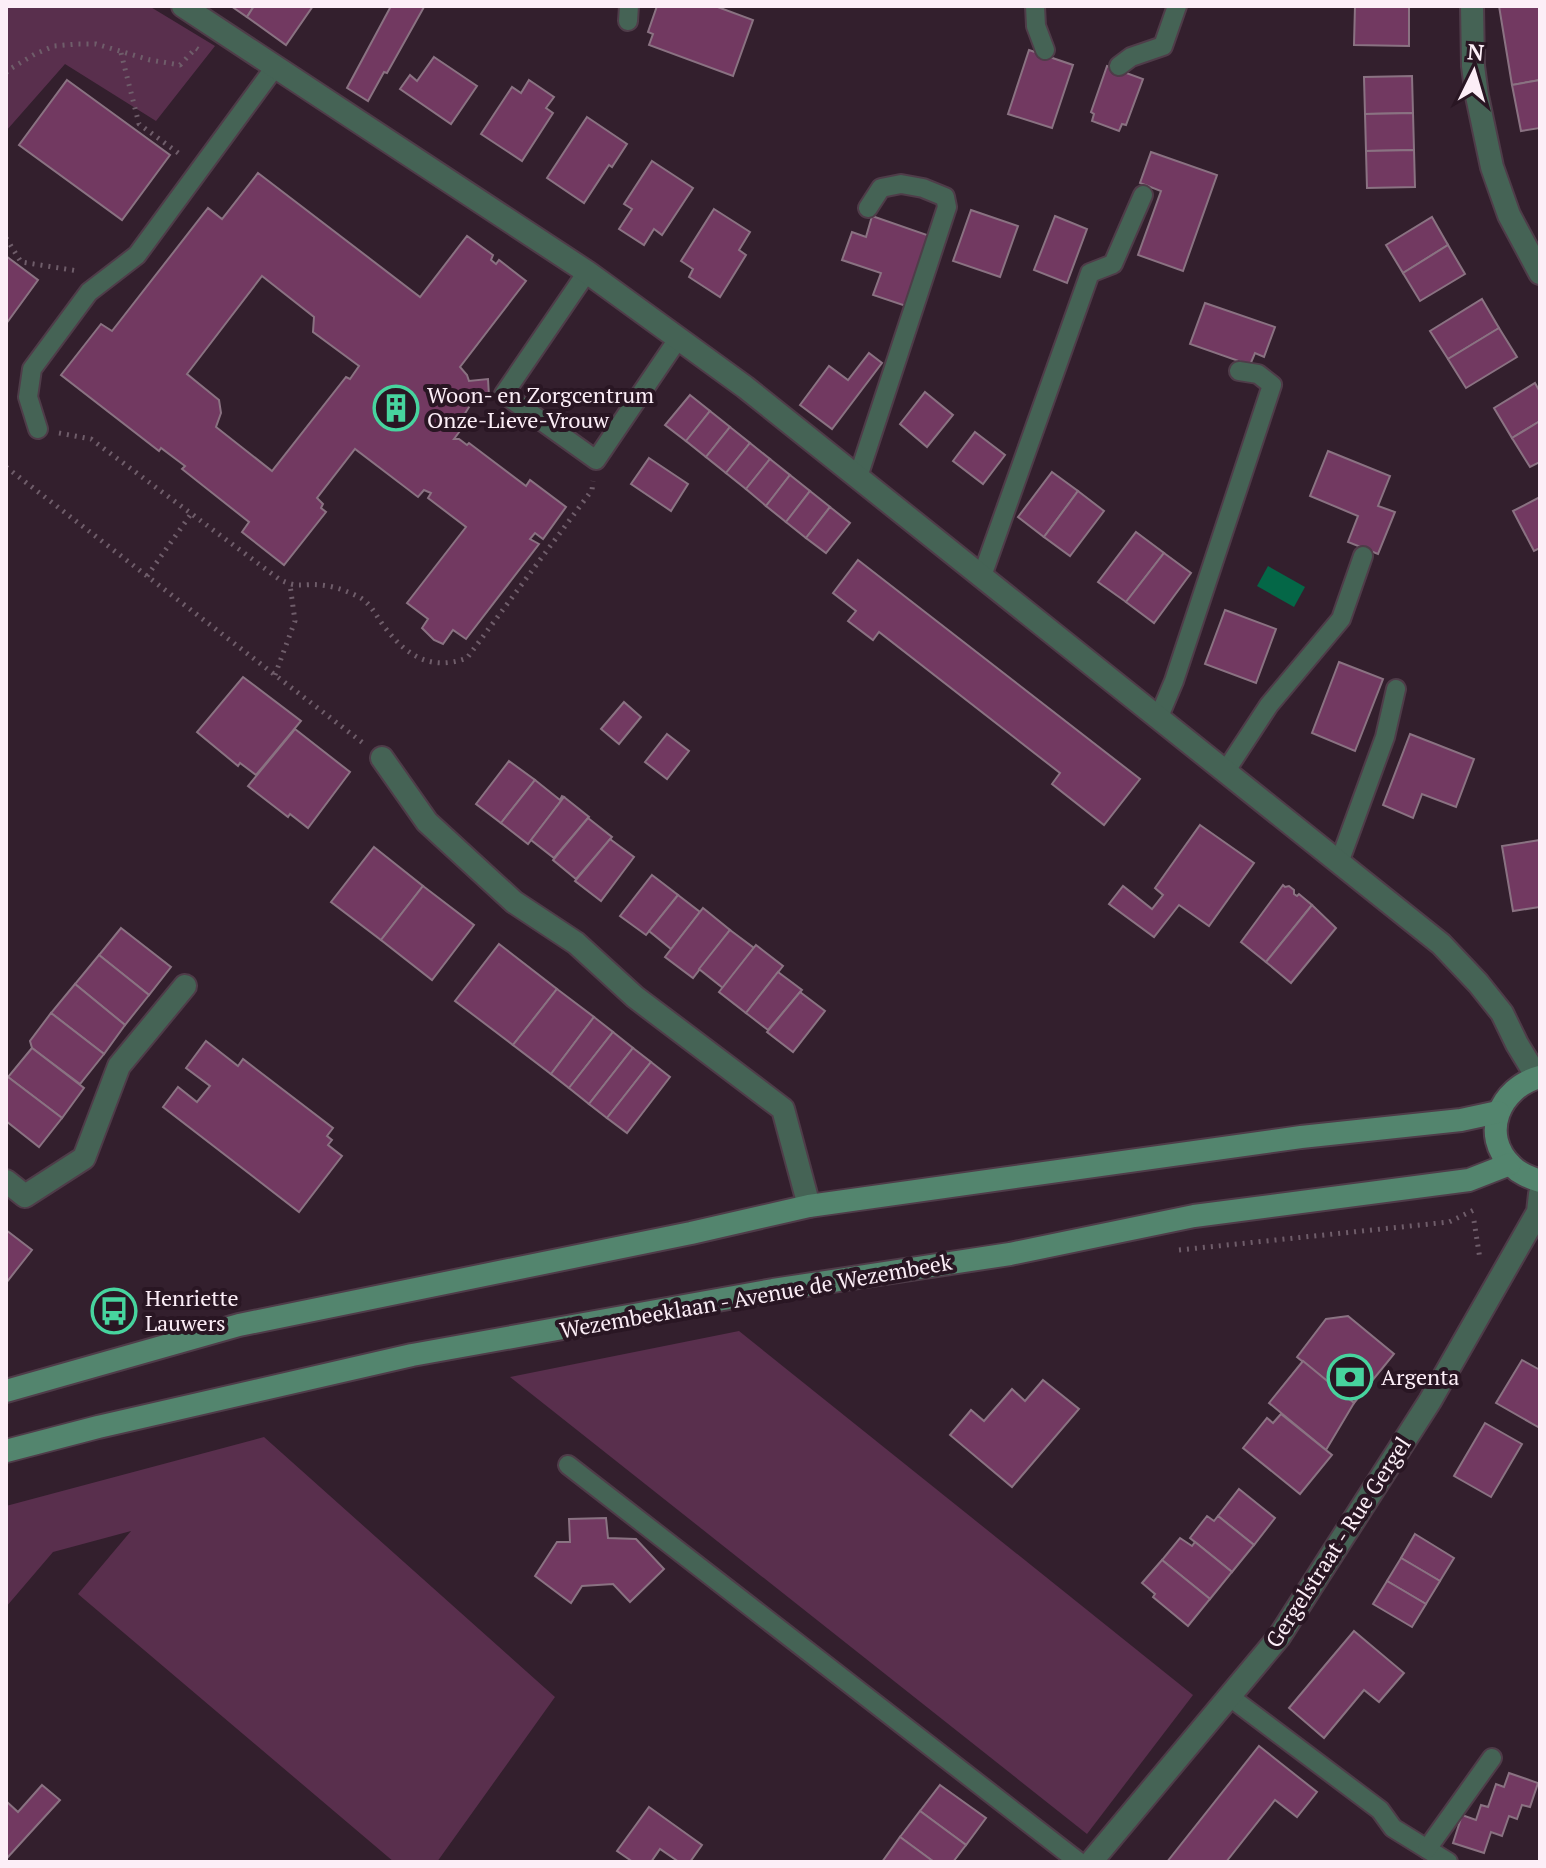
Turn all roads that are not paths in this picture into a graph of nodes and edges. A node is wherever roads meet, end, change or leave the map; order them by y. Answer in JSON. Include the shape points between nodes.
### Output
{"nodes":[{"id":1,"x":183,"y":6,"type":"edge"},
{"id":2,"x":1035,"y":6,"type":"edge"},
{"id":3,"x":1177,"y":6,"type":"edge"},
{"id":4,"x":1472,"y":6,"type":"edge"},
{"id":5,"x":1045,"y":50,"type":"dead end"},
{"id":6,"x":1119,"y":66,"type":"dead end"},
{"id":7,"x":275,"y":67,"type":"junction"},
{"id":8,"x":1143,"y":195,"type":"dead end"},
{"id":9,"x":868,"y":208,"type":"dead end"},
{"id":10,"x":587,"y":272,"type":"junction"},
{"id":11,"x":1540,"y":273,"type":"edge"},
{"id":12,"x":678,"y":339,"type":"junction"},
{"id":13,"x":1239,"y":371,"type":"dead end"},
{"id":14,"x":38,"y":429,"type":"road end"},
{"id":15,"x":858,"y":477,"type":"junction"},
{"id":16,"x":1363,"y":556,"type":"dead end"},
{"id":17,"x":982,"y":576,"type":"junction"},
{"id":18,"x":1396,"y":689,"type":"dead end"},
{"id":19,"x":1158,"y":719,"type":"junction"},
{"id":20,"x":382,"y":758,"type":"road end"},
{"id":21,"x":1225,"y":772,"type":"junction"},
{"id":22,"x":1339,"y":863,"type":"junction"},
{"id":23,"x":185,"y":986,"type":"dead end"},
{"id":24,"x":1539,"y":1077,"type":"edge"},
{"id":25,"x":1498,"y":1112,"type":"junction"},
{"id":26,"x":1510,"y":1164,"type":"junction"},
{"id":27,"x":6,"y":1181,"type":"edge"},
{"id":28,"x":1540,"y":1181,"type":"edge"},
{"id":29,"x":1540,"y":1194,"type":"edge"},
{"id":30,"x":809,"y":1206,"type":"junction"},
{"id":31,"x":6,"y":1391,"type":"edge"},
{"id":32,"x":6,"y":1451,"type":"edge"},
{"id":33,"x":568,"y":1465,"type":"dead end"},
{"id":34,"x":1230,"y":1697,"type":"junction"},
{"id":35,"x":1492,"y":1758,"type":"dead end"},
{"id":36,"x":1427,"y":1849,"type":"junction"},
{"id":37,"x":1079,"y":1862,"type":"edge"},
{"id":38,"x":1091,"y":1862,"type":"edge"},
{"id":39,"x":1448,"y":1862,"type":"edge"}],
"edges":[{"from":1,"to":7,"type":"street"},
{"from":2,"to":5,"type":"lane"},
{"from":3,"to":6,"type":"lane","via":[[1163,46]]},
{"from":4,"to":11,"type":"street","via":[[1473,66],[1492,167],[1509,215]]},
{"from":7,"to":10,"type":"street"},
{"from":7,"to":14,"type":"lane","via":[[137,255],[89,292],[32,369],[28,397]]},
{"from":8,"to":17,"type":"lane","via":[[1113,264],[1090,273]]},
{"from":9,"to":15,"type":"lane","via":[[881,188],[901,184],[945,197],[947,207]]},
{"from":10,"to":12,"type":"street"},
{"from":10,"to":12,"type":"lane","via":[[504,394],[596,460]]},
{"from":12,"to":15,"type":"street"},
{"from":13,"to":19,"type":"lane","via":[[1258,374],[1272,385]]},
{"from":15,"to":17,"type":"street"},
{"from":16,"to":21,"type":"lane","via":[[1341,619],[1269,705]]},
{"from":17,"to":19,"type":"street"},
{"from":18,"to":22,"type":"lane","via":[[1385,737]]},
{"from":19,"to":21,"type":"street"},
{"from":20,"to":30,"type":"street","via":[[427,822],[514,902],[576,943],[635,997],[783,1109]]},
{"from":21,"to":22,"type":"street"},
{"from":22,"to":24,"type":"street","via":[[1441,944],[1478,983]]},
{"from":23,"to":27,"type":"street","via":[[119,1066],[84,1158],[25,1196]]},
{"from":24,"to":25,"type":"main road","via":[[1520,1084]]},
{"from":25,"to":26,"type":"main road","via":[[1500,1149]]},
{"from":25,"to":30,"type":"main road"},
{"from":26,"to":28,"type":"main road"},
{"from":26,"to":32,"type":"main road","name":"Wezembeeklaan - Avenue de Wezembeek","via":[[1469,1180],[1194,1216],[1010,1254],[412,1355]]},
{"from":29,"to":34,"type":"street","name":"Gergelstraat - Rue Gergel","via":[[1538,1212],[1430,1401],[1279,1637]]},
{"from":30,"to":31,"type":"main road","via":[[239,1325]]},
{"from":33,"to":37,"type":"lane"},
{"from":34,"to":36,"type":"lane","via":[[1380,1810],[1393,1828]]},
{"from":34,"to":38,"type":"street","name":"Gergelstraat - Rue Gergel"},
{"from":35,"to":36,"type":"lane"},
{"from":36,"to":39,"type":"lane"}]}
